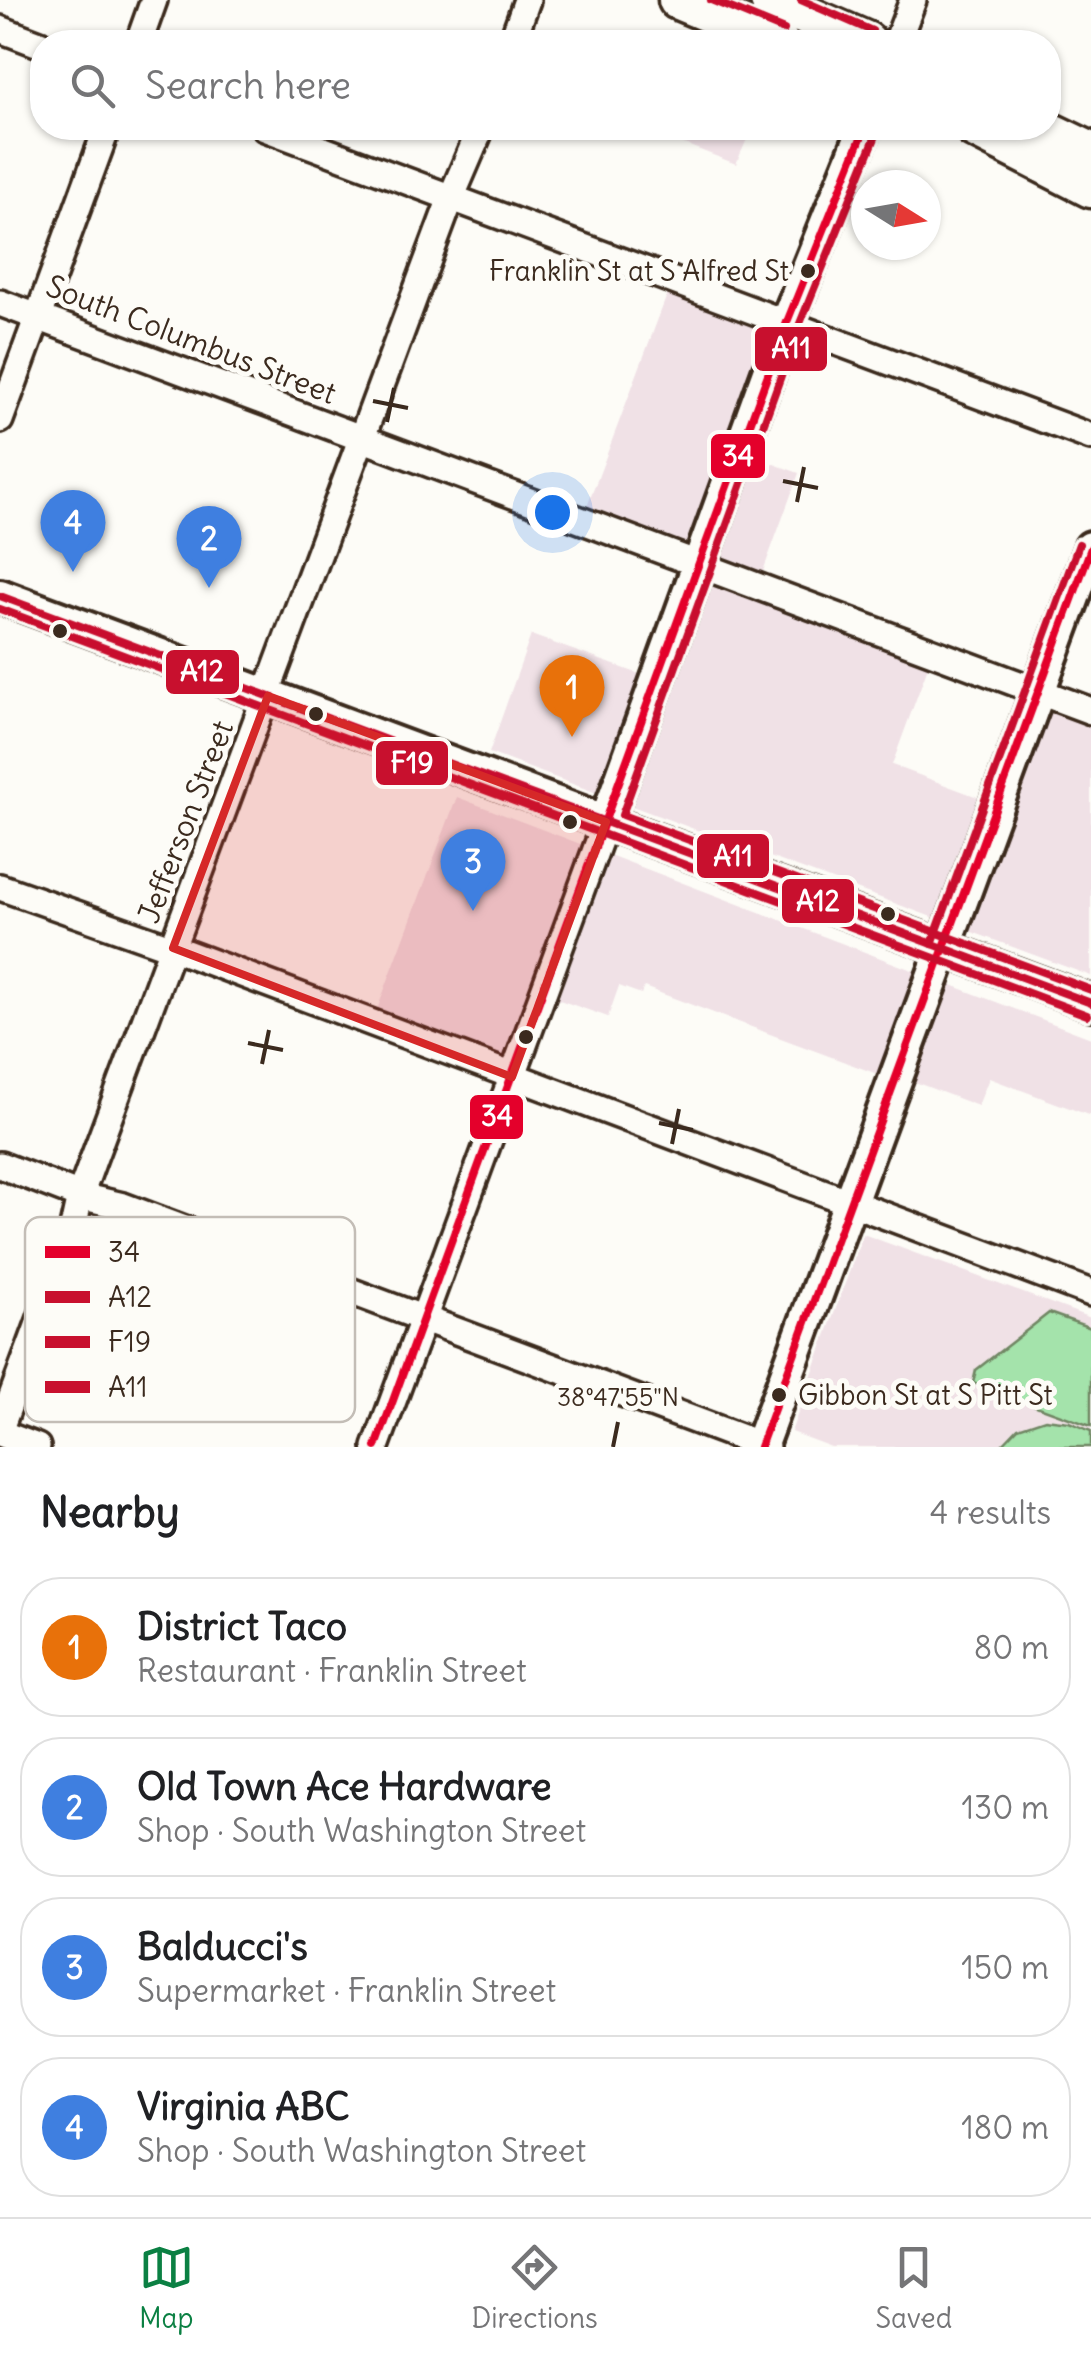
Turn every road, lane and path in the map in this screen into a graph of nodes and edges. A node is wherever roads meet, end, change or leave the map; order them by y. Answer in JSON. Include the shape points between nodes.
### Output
{"nodes":[{"id":1,"x":154,"y":0,"type":"edge"},
{"id":2,"x":527,"y":0,"type":"edge"},
{"id":3,"x":678,"y":0,"type":"edge"},
{"id":4,"x":770,"y":0,"type":"edge"},
{"id":5,"x":912,"y":0,"type":"edge"},
{"id":6,"x":0,"y":29,"type":"edge"},
{"id":7,"x":143,"y":30,"type":"edge"},
{"id":8,"x":516,"y":30,"type":"edge"},
{"id":9,"x":750,"y":30,"type":"edge"},
{"id":10,"x":839,"y":30,"type":"edge"},
{"id":11,"x":901,"y":30,"type":"edge"},
{"id":12,"x":30,"y":40,"type":"edge"},
{"id":13,"x":1061,"y":138,"type":"edge"},
{"id":14,"x":104,"y":140,"type":"edge"},
{"id":15,"x":296,"y":140,"type":"edge"},
{"id":16,"x":476,"y":140,"type":"edge"},
{"id":17,"x":860,"y":140,"type":"edge"},
{"id":18,"x":997,"y":140,"type":"edge"},
{"id":19,"x":1091,"y":152,"type":"edge"},
{"id":20,"x":1091,"y":188,"type":"edge"},
{"id":21,"x":452,"y":198,"type":"junction"},
{"id":22,"x":0,"y":304,"type":"edge"},
{"id":23,"x":38,"y":317,"type":"junction"},
{"id":24,"x":787,"y":322,"type":"junction"},
{"id":25,"x":0,"y":420,"type":"edge"},
{"id":26,"x":1091,"y":437,"type":"edge"},
{"id":27,"x":363,"y":440,"type":"junction"},
{"id":28,"x":1091,"y":548,"type":"edge"},
{"id":29,"x":700,"y":564,"type":"junction"},
{"id":30,"x":0,"y":596,"type":"edge"},
{"id":31,"x":1038,"y":690,"type":"junction"},
{"id":32,"x":268,"y":696,"type":"junction"},
{"id":33,"x":1091,"y":711,"type":"edge"},
{"id":34,"x":606,"y":822,"type":"junction"},
{"id":35,"x":0,"y":887,"type":"edge"},
{"id":36,"x":173,"y":948,"type":"junction"},
{"id":37,"x":944,"y":948,"type":"junction"},
{"id":38,"x":1091,"y":1004,"type":"edge"},
{"id":39,"x":512,"y":1078,"type":"junction"},
{"id":40,"x":0,"y":1165,"type":"edge"},
{"id":41,"x":80,"y":1196,"type":"junction"},
{"id":42,"x":848,"y":1203,"type":"junction"},
{"id":43,"x":75,"y":1217,"type":"edge"},
{"id":44,"x":152,"y":1217,"type":"edge"},
{"id":45,"x":1091,"y":1293,"type":"edge"},
{"id":46,"x":355,"y":1294,"type":"edge"},
{"id":47,"x":424,"y":1317,"type":"junction"},
{"id":48,"x":25,"y":1363,"type":"edge"},
{"id":49,"x":0,"y":1431,"type":"edge"},
{"id":50,"x":762,"y":1446,"type":"edge"},
{"id":51,"x":37,"y":1447,"type":"edge"},
{"id":52,"x":376,"y":1447,"type":"edge"}],
"edges":[{"from":1,"to":7,"type":"street"},
{"from":2,"to":8,"type":"street"},
{"from":3,"to":9,"type":"highway"},
{"from":4,"to":10,"type":"highway"},
{"from":5,"to":11,"type":"street"},
{"from":6,"to":12,"type":"street"},
{"from":13,"to":19,"type":"highway"},
{"from":14,"to":23,"type":"street"},
{"from":15,"to":21,"type":"street"},
{"from":16,"to":21,"type":"street","name":"Jefferson Street"},
{"from":17,"to":24,"type":"main road"},
{"from":18,"to":20,"type":"highway"},
{"from":21,"to":24,"type":"street"},
{"from":21,"to":27,"type":"street","name":"Jefferson Street"},
{"from":22,"to":23,"type":"street","name":"South Columbus Street"},
{"from":23,"to":25,"type":"street"},
{"from":23,"to":27,"type":"street","name":"South Columbus Street"},
{"from":24,"to":26,"type":"street"},
{"from":24,"to":29,"type":"main road"},
{"from":27,"to":29,"type":"street","name":"South Columbus Street"},
{"from":27,"to":32,"type":"street","name":"Jefferson Street"},
{"from":28,"to":31,"type":"main road"},
{"from":29,"to":31,"type":"street","name":"South Columbus Street"},
{"from":29,"to":34,"type":"main road"},
{"from":30,"to":32,"type":"main road"},
{"from":31,"to":33,"type":"street","name":"South Columbus Street"},
{"from":31,"to":37,"type":"main road"},
{"from":32,"to":34,"type":"main road"},
{"from":32,"to":36,"type":"street","name":"Jefferson Street"},
{"from":34,"to":37,"type":"main road"},
{"from":34,"to":39,"type":"street"},
{"from":35,"to":36,"type":"street"},
{"from":36,"to":39,"type":"street"},
{"from":36,"to":41,"type":"street","name":"Jefferson Street"},
{"from":37,"to":38,"type":"main road"},
{"from":37,"to":42,"type":"main road"},
{"from":39,"to":42,"type":"street"},
{"from":39,"to":47,"type":"street"},
{"from":40,"to":41,"type":"street"},
{"from":41,"to":43,"type":"street","name":"Jefferson Street"},
{"from":41,"to":44,"type":"street"},
{"from":42,"to":45,"type":"street"},
{"from":42,"to":50,"type":"main road"},
{"from":46,"to":47,"type":"street"},
{"from":47,"to":50,"type":"street"},
{"from":47,"to":52,"type":"street"},
{"from":48,"to":49,"type":"street","name":"Jefferson Street"},
{"from":49,"to":51,"type":"street"}]}
